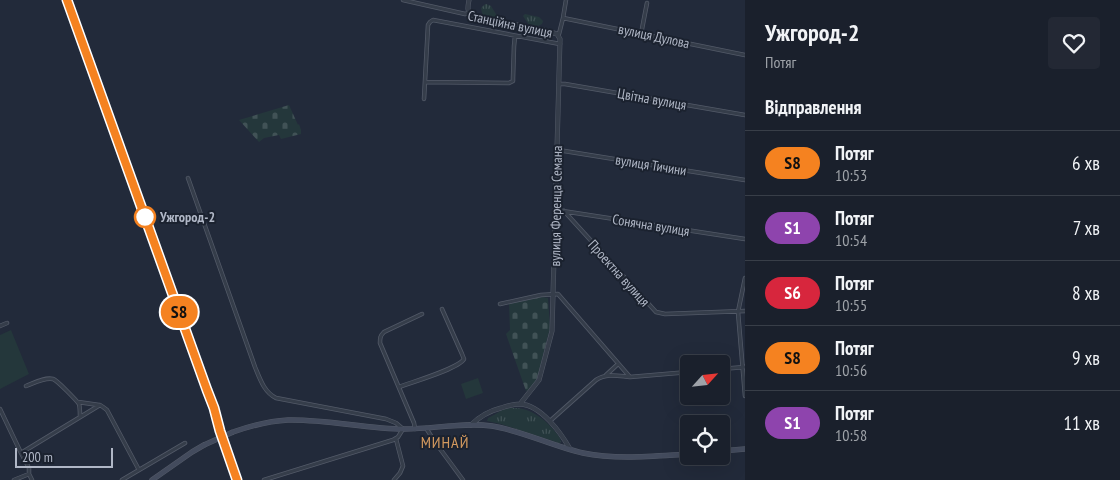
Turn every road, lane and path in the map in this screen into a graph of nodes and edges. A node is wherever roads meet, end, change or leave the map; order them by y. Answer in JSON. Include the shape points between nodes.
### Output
{"nodes":[{"id":1,"x":403,"y":0,"type":"edge"},
{"id":2,"x":469,"y":0,"type":"edge"},
{"id":3,"x":566,"y":0,"type":"edge"},
{"id":4,"x":647,"y":3,"type":"dead end"},
{"id":5,"x":469,"y":13,"type":"junction"},
{"id":6,"x":563,"y":18,"type":"junction"},
{"id":7,"x":559,"y":34,"type":"junction"},
{"id":8,"x":641,"y":34,"type":"junction"},
{"id":9,"x":515,"y":36,"type":"junction"},
{"id":10,"x":560,"y":44,"type":"junction"},
{"id":11,"x":745,"y":55,"type":"edge"},
{"id":12,"x":425,"y":82,"type":"junction"},
{"id":13,"x":559,"y":84,"type":"junction"},
{"id":14,"x":424,"y":99,"type":"dead end"},
{"id":15,"x":745,"y":115,"type":"edge"},
{"id":16,"x":558,"y":150,"type":"junction"},
{"id":17,"x":188,"y":178,"type":"dead end"},
{"id":18,"x":745,"y":180,"type":"edge"},
{"id":19,"x":556,"y":210,"type":"junction"},
{"id":20,"x":564,"y":211,"type":"junction"},
{"id":21,"x":745,"y":239,"type":"edge"},
{"id":22,"x":745,"y":278,"type":"edge"},
{"id":23,"x":554,"y":294,"type":"junction"},
{"id":24,"x":500,"y":304,"type":"dead end"},
{"id":25,"x":442,"y":309,"type":"dead end"},
{"id":26,"x":745,"y":311,"type":"edge"},
{"id":27,"x":738,"y":312,"type":"junction"},
{"id":28,"x":422,"y":314,"type":"dead end"},
{"id":29,"x":7,"y":324,"type":"dead end"},
{"id":30,"x":0,"y":326,"type":"edge"},
{"id":31,"x":618,"y":364,"type":"junction"},
{"id":32,"x":744,"y":367,"type":"edge"},
{"id":33,"x":730,"y":369,"type":"edge"},
{"id":34,"x":680,"y":373,"type":"edge"},
{"id":35,"x":606,"y":375,"type":"junction"},
{"id":36,"x":630,"y":377,"type":"junction"},
{"id":37,"x":26,"y":386,"type":"dead end"},
{"id":38,"x":399,"y":387,"type":"junction"},
{"id":39,"x":745,"y":396,"type":"edge"},
{"id":40,"x":77,"y":402,"type":"junction"},
{"id":41,"x":520,"y":404,"type":"junction"},
{"id":42,"x":100,"y":405,"type":"junction"},
{"id":43,"x":0,"y":409,"type":"edge"},
{"id":44,"x":80,"y":416,"type":"junction"},
{"id":45,"x":550,"y":421,"type":"junction"},
{"id":46,"x":471,"y":425,"type":"junction"},
{"id":47,"x":415,"y":428,"type":"junction"},
{"id":48,"x":426,"y":428,"type":"junction"},
{"id":49,"x":403,"y":429,"type":"junction"},
{"id":50,"x":396,"y":439,"type":"junction"},
{"id":51,"x":185,"y":443,"type":"dead end"},
{"id":52,"x":570,"y":449,"type":"junction"},
{"id":53,"x":745,"y":449,"type":"edge"},
{"id":54,"x":730,"y":450,"type":"edge"},
{"id":55,"x":21,"y":453,"type":"junction"},
{"id":56,"x":680,"y":455,"type":"edge"},
{"id":57,"x":139,"y":470,"type":"junction"},
{"id":58,"x":29,"y":474,"type":"junction"},
{"id":59,"x":14,"y":480,"type":"edge"},
{"id":60,"x":32,"y":480,"type":"edge"},
{"id":61,"x":122,"y":480,"type":"edge"},
{"id":62,"x":152,"y":480,"type":"edge"},
{"id":63,"x":264,"y":480,"type":"edge"},
{"id":64,"x":394,"y":480,"type":"edge"},
{"id":65,"x":463,"y":480,"type":"edge"}],
"edges":[{"from":1,"to":5,"type":"street","name":"Станційна вулиця"},
{"from":2,"to":5,"type":"street"},
{"from":3,"to":6,"type":"street","name":"вулиця Ференца Семана"},
{"from":4,"to":8,"type":"street"},
{"from":5,"to":7,"type":"street","name":"Станційна вулиця","via":[[478,18]]},
{"from":6,"to":7,"type":"street","name":"вулиця Ференца Семана"},
{"from":6,"to":8,"type":"street","name":"вулиця Дулова"},
{"from":7,"to":10,"type":"street","name":"вулиця Ференца Семана"},
{"from":8,"to":11,"type":"street","name":"вулиця Дулова"},
{"from":9,"to":10,"type":"street"},
{"from":9,"to":12,"type":"street","via":[[513,81]]},
{"from":9,"to":12,"type":"street","via":[[433,20],[428,25]]},
{"from":10,"to":13,"type":"street","name":"вулиця Ференца Семана"},
{"from":12,"to":14,"type":"street"},
{"from":13,"to":15,"type":"street","name":"Цвітна вулиця"},
{"from":13,"to":16,"type":"street","name":"вулиця Ференца Семана"},
{"from":16,"to":18,"type":"street","name":"вулиця Тичини"},
{"from":16,"to":19,"type":"street","name":"вулиця Ференца Семана"},
{"from":17,"to":49,"type":"street","via":[[255,367],[267,391],[276,398],[386,419]]},
{"from":19,"to":20,"type":"street","name":"Сонячна вулиця"},
{"from":19,"to":23,"type":"street","name":"вулиця Ференца Семана"},
{"from":20,"to":21,"type":"street","name":"Сонячна вулиця"},
{"from":20,"to":27,"type":"street","name":"Проектна вулиця","via":[[656,312]]},
{"from":22,"to":27,"type":"street"},
{"from":23,"to":24,"type":"street"},
{"from":23,"to":31,"type":"street","via":[[558,294]]},
{"from":23,"to":41,"type":"street","name":"вулиця Ференца Семана","via":[[552,336],[540,376]]},
{"from":25,"to":38,"type":"street","via":[[464,359],[449,369]]},
{"from":26,"to":27,"type":"street","name":"Проектна вулиця"},
{"from":27,"to":32,"type":"street"},
{"from":28,"to":38,"type":"street","via":[[381,335],[380,343]]},
{"from":29,"to":30,"type":"street"},
{"from":31,"to":35,"type":"street"},
{"from":31,"to":36,"type":"street"},
{"from":32,"to":33,"type":"street"},
{"from":32,"to":39,"type":"street"},
{"from":34,"to":36,"type":"street"},
{"from":35,"to":36,"type":"street"},
{"from":35,"to":45,"type":"street"},
{"from":37,"to":40,"type":"street","via":[[54,379]]},
{"from":38,"to":47,"type":"street"},
{"from":40,"to":42,"type":"street"},
{"from":40,"to":44,"type":"street"},
{"from":41,"to":45,"type":"street"},
{"from":41,"to":46,"type":"street","via":[[492,410]]},
{"from":42,"to":44,"type":"street"},
{"from":42,"to":57,"type":"street","via":[[107,410]]},
{"from":43,"to":55,"type":"street"},
{"from":44,"to":55,"type":"street"},
{"from":45,"to":52,"type":"street"},
{"from":46,"to":48,"type":"main road"},
{"from":46,"to":52,"type":"main road","via":[[501,428]]},
{"from":47,"to":48,"type":"main road"},
{"from":47,"to":49,"type":"main road"},
{"from":48,"to":65,"type":"street"},
{"from":49,"to":50,"type":"street"},
{"from":49,"to":62,"type":"main road","bridge":true,"via":[[305,420],[256,425],[204,445]]},
{"from":50,"to":63,"type":"street"},
{"from":50,"to":64,"type":"street","via":[[404,466]]},
{"from":51,"to":57,"type":"street"},
{"from":52,"to":56,"type":"main road","via":[[614,456]]},
{"from":53,"to":54,"type":"main road"},
{"from":55,"to":58,"type":"street"},
{"from":57,"to":61,"type":"street"},
{"from":58,"to":59,"type":"street"},
{"from":58,"to":60,"type":"street"}]}
